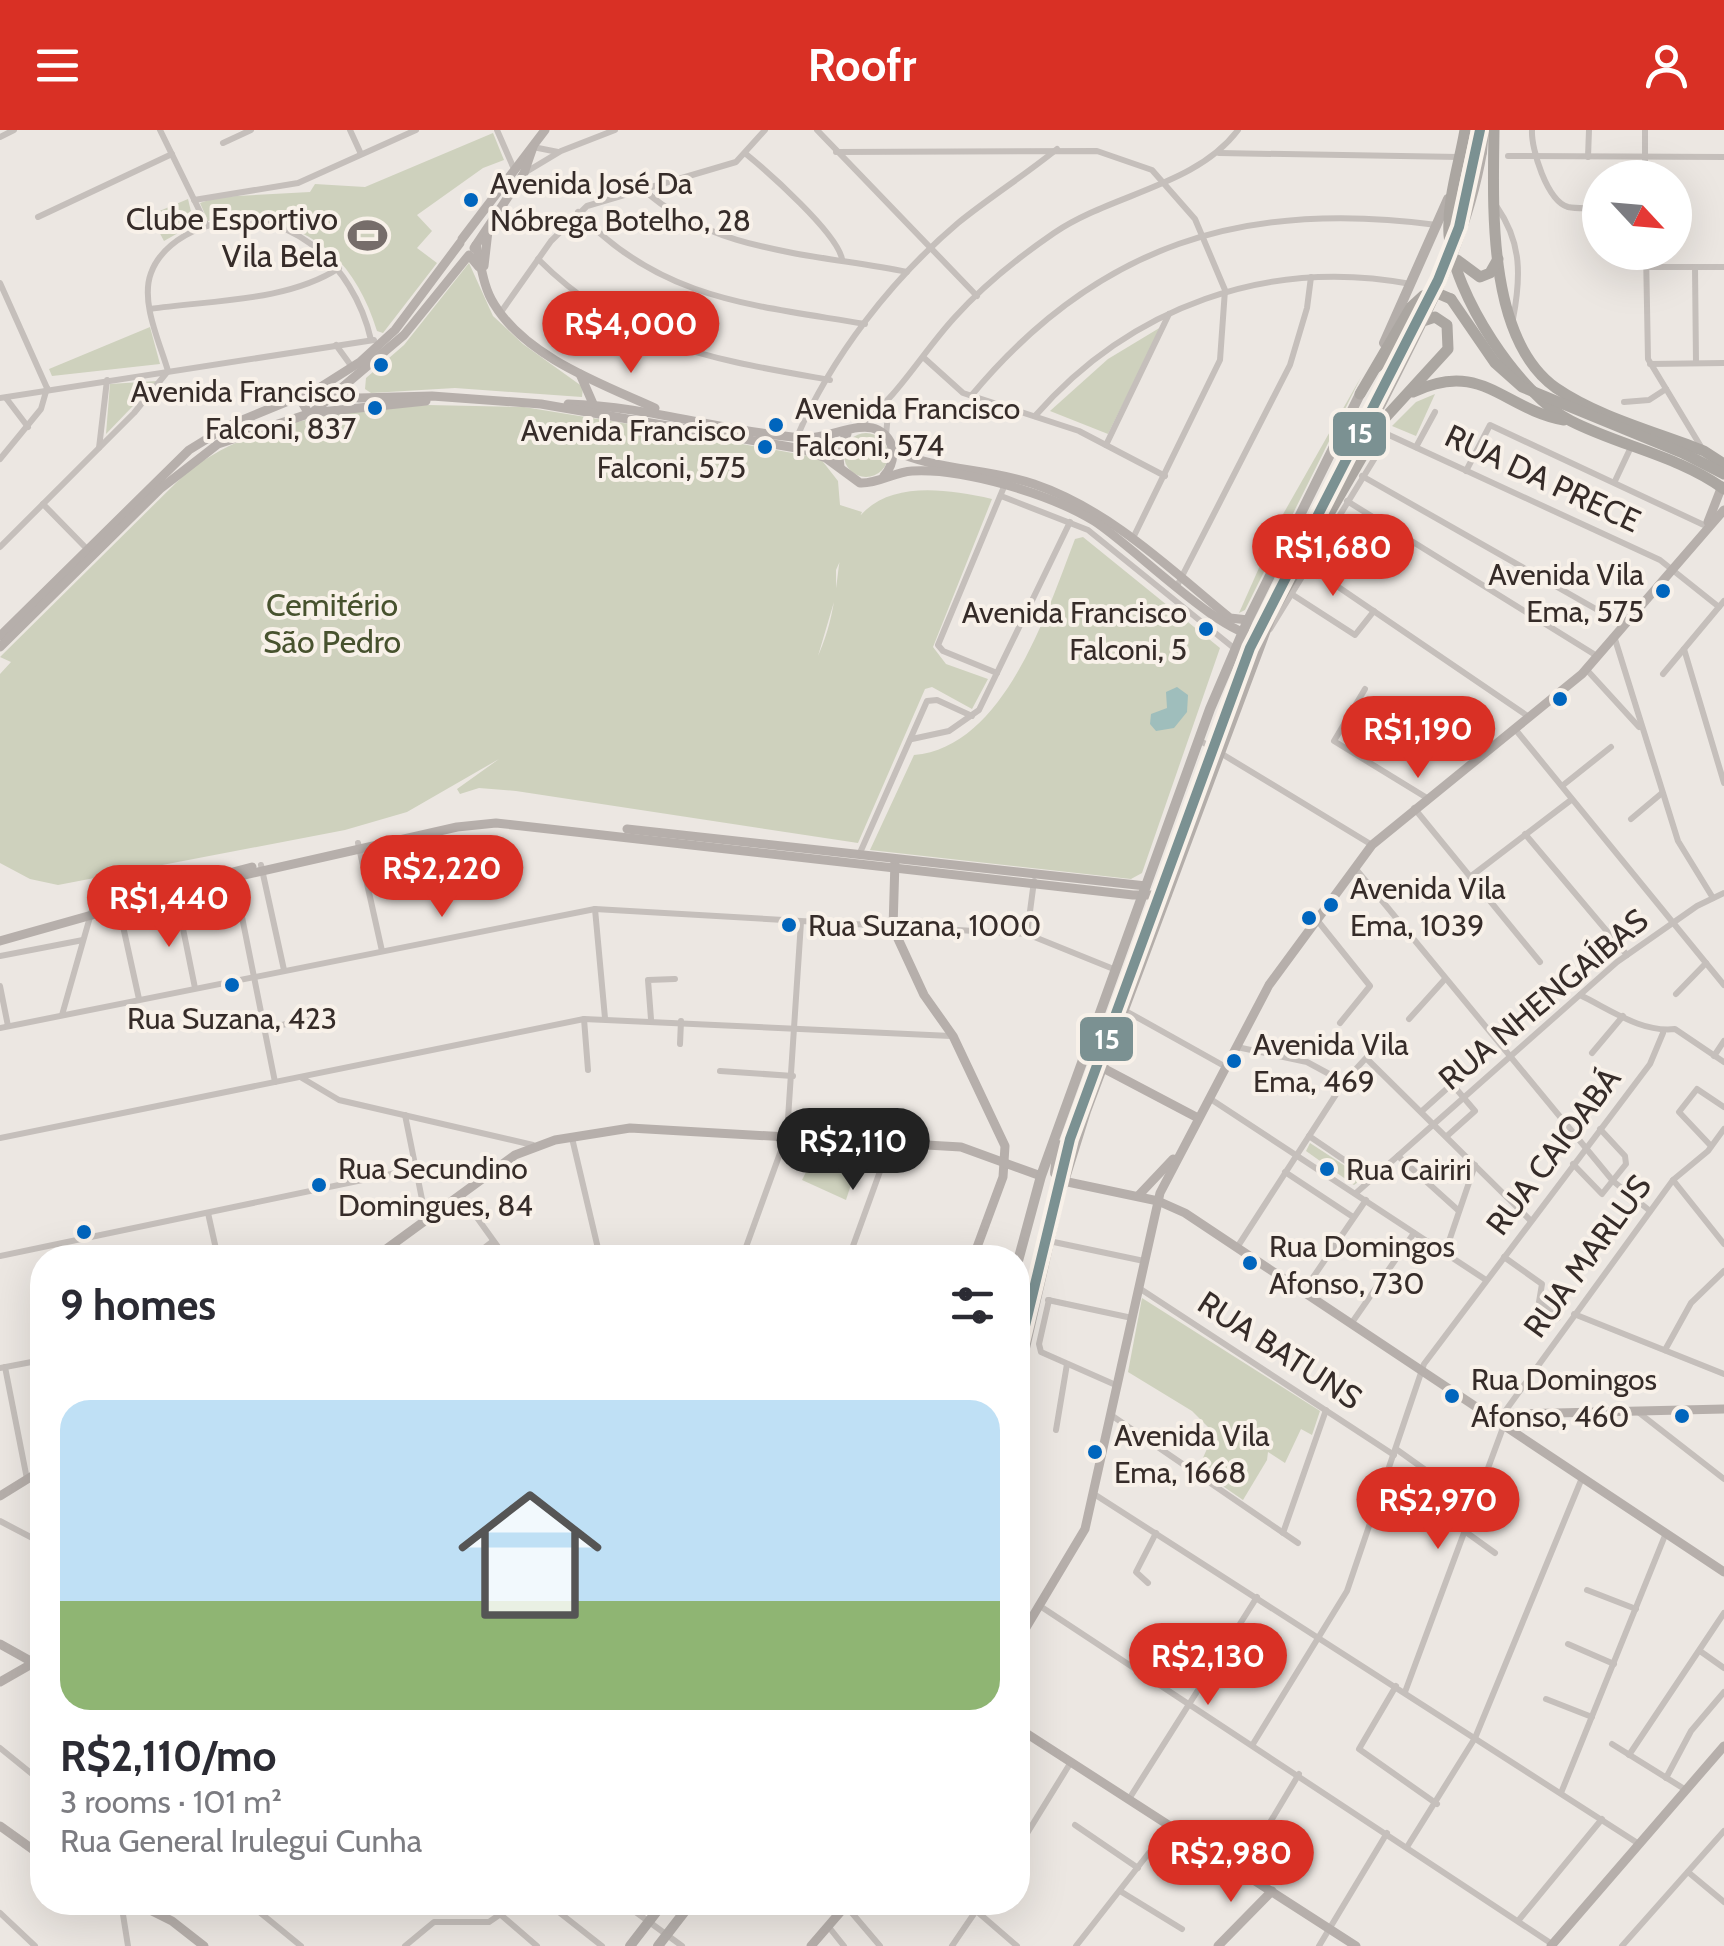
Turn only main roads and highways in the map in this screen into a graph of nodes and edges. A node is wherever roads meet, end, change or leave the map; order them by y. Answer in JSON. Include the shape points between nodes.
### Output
{"nodes":[{"id":1,"x":544,"y":130,"type":"edge"},
{"id":2,"x":1465,"y":130,"type":"edge"},
{"id":3,"x":1484,"y":130,"type":"edge"},
{"id":4,"x":1494,"y":130,"type":"edge"},
{"id":5,"x":532,"y":146,"type":"junction"},
{"id":6,"x":1452,"y":189,"type":"junction"},
{"id":7,"x":489,"y":226,"type":"junction"},
{"id":8,"x":461,"y":241,"type":"junction"},
{"id":9,"x":476,"y":245,"type":"junction"},
{"id":10,"x":1499,"y":254,"type":"junction"},
{"id":11,"x":469,"y":255,"type":"junction"},
{"id":12,"x":1454,"y":257,"type":"junction"},
{"id":13,"x":483,"y":271,"type":"junction"},
{"id":14,"x":1377,"y":367,"type":"junction"},
{"id":15,"x":579,"y":372,"type":"junction"},
{"id":16,"x":354,"y":373,"type":"junction"},
{"id":17,"x":608,"y":387,"type":"junction"},
{"id":18,"x":315,"y":390,"type":"junction"},
{"id":19,"x":590,"y":392,"type":"junction"},
{"id":20,"x":338,"y":393,"type":"junction"},
{"id":21,"x":1360,"y":394,"type":"junction"},
{"id":22,"x":1404,"y":396,"type":"junction"},
{"id":23,"x":366,"y":398,"type":"junction"},
{"id":24,"x":443,"y":398,"type":"junction"},
{"id":25,"x":580,"y":404,"type":"junction"},
{"id":26,"x":594,"y":404,"type":"junction"},
{"id":27,"x":550,"y":405,"type":"junction"},
{"id":28,"x":667,"y":413,"type":"junction"},
{"id":29,"x":310,"y":414,"type":"junction"},
{"id":30,"x":605,"y":414,"type":"junction"},
{"id":31,"x":636,"y":420,"type":"junction"},
{"id":32,"x":1573,"y":422,"type":"junction"},
{"id":33,"x":851,"y":431,"type":"junction"},
{"id":34,"x":893,"y":450,"type":"junction"},
{"id":35,"x":1724,"y":464,"type":"edge"},
{"id":36,"x":840,"y":468,"type":"junction"},
{"id":37,"x":881,"y":479,"type":"junction"},
{"id":38,"x":1009,"y":483,"type":"junction"},
{"id":39,"x":1723,"y":483,"type":"edge"},
{"id":40,"x":1724,"y":510,"type":"edge"},
{"id":41,"x":1707,"y":525,"type":"junction"},
{"id":42,"x":90,"y":552,"type":"junction"},
{"id":43,"x":1180,"y":582,"type":"junction"},
{"id":44,"x":1272,"y":612,"type":"junction"},
{"id":45,"x":1248,"y":620,"type":"junction"},
{"id":46,"x":1242,"y":634,"type":"junction"},
{"id":47,"x":0,"y":636,"type":"edge"},
{"id":48,"x":1261,"y":636,"type":"junction"},
{"id":49,"x":0,"y":647,"type":"edge"},
{"id":50,"x":895,"y":863,"type":"junction"},
{"id":51,"x":1144,"y":891,"type":"junction"},
{"id":52,"x":1167,"y":894,"type":"junction"},
{"id":53,"x":0,"y":938,"type":"edge"},
{"id":54,"x":1084,"y":1058,"type":"junction"},
{"id":55,"x":1104,"y":1065,"type":"junction"},
{"id":56,"x":1067,"y":1106,"type":"junction"},
{"id":57,"x":1198,"y":1118,"type":"junction"},
{"id":58,"x":1179,"y":1154,"type":"junction"},
{"id":59,"x":1006,"y":1161,"type":"junction"},
{"id":60,"x":1041,"y":1176,"type":"junction"},
{"id":61,"x":1064,"y":1181,"type":"junction"},
{"id":62,"x":1138,"y":1196,"type":"junction"},
{"id":63,"x":1158,"y":1201,"type":"junction"},
{"id":64,"x":392,"y":1245,"type":"edge"},
{"id":65,"x":978,"y":1245,"type":"edge"},
{"id":66,"x":1022,"y":1245,"type":"edge"},
{"id":67,"x":1030,"y":1325,"type":"edge"},
{"id":68,"x":1724,"y":1408,"type":"edge"},
{"id":69,"x":1501,"y":1423,"type":"junction"},
{"id":70,"x":30,"y":1478,"type":"edge"},
{"id":71,"x":0,"y":1496,"type":"edge"},
{"id":72,"x":1724,"y":1572,"type":"edge"},
{"id":73,"x":1030,"y":1622,"type":"edge"},
{"id":74,"x":0,"y":1644,"type":"edge"},
{"id":75,"x":30,"y":1657,"type":"edge"},
{"id":76,"x":30,"y":1665,"type":"edge"},
{"id":77,"x":0,"y":1682,"type":"edge"},
{"id":78,"x":1030,"y":1736,"type":"edge"},
{"id":79,"x":1724,"y":1746,"type":"edge"},
{"id":80,"x":0,"y":1826,"type":"edge"},
{"id":81,"x":30,"y":1848,"type":"edge"},
{"id":82,"x":1272,"y":1891,"type":"junction"},
{"id":83,"x":159,"y":1915,"type":"edge"},
{"id":84,"x":654,"y":1915,"type":"edge"},
{"id":85,"x":682,"y":1915,"type":"edge"},
{"id":86,"x":838,"y":1915,"type":"edge"},
{"id":87,"x":1552,"y":1945,"type":"edge"},
{"id":88,"x":204,"y":1946,"type":"edge"},
{"id":89,"x":630,"y":1946,"type":"edge"},
{"id":90,"x":658,"y":1946,"type":"edge"},
{"id":91,"x":810,"y":1946,"type":"edge"},
{"id":92,"x":1218,"y":1946,"type":"edge"},
{"id":93,"x":1356,"y":1946,"type":"edge"}],
"edges":[{"from":1,"to":5,"type":"main road"},
{"from":2,"to":6,"type":"highway"},
{"from":3,"to":44,"type":"main road","bridge":true,"via":[[1470,207],[1448,269]]},
{"from":4,"to":10,"type":"highway"},
{"from":5,"to":7,"type":"main road","via":[[524,173]]},
{"from":5,"to":8,"type":"main road"},
{"from":6,"to":12,"type":"highway"},
{"from":6,"to":21,"type":"main road"},
{"from":7,"to":9,"type":"main road"},
{"from":7,"to":13,"type":"main road"},
{"from":8,"to":9,"type":"main road","via":[[472,238]]},
{"from":8,"to":11,"type":"main road"},
{"from":8,"to":16,"type":"main road"},
{"from":9,"to":11,"type":"main road"},
{"from":9,"to":13,"type":"main road"},
{"from":10,"to":12,"type":"highway","via":[[1490,273],[1480,276]]},
{"from":10,"to":35,"type":"highway","via":[[1511,330],[1530,364],[1566,395]]},
{"from":11,"to":13,"type":"main road"},
{"from":11,"to":16,"type":"main road","via":[[404,336]]},
{"from":12,"to":32,"type":"highway","via":[[1464,288],[1515,370],[1542,402]]},
{"from":13,"to":15,"type":"main road","via":[[500,313]]},
{"from":14,"to":21,"type":"highway"},
{"from":14,"to":22,"type":"highway","via":[[1423,320],[1444,322],[1448,349]]},
{"from":14,"to":39,"type":"highway","bridge":true,"via":[[1416,300],[1437,293],[1451,299],[1522,388],[1685,454]]},
{"from":15,"to":17,"type":"main road"},
{"from":15,"to":19,"type":"main road"},
{"from":16,"to":18,"type":"main road"},
{"from":16,"to":20,"type":"main road"},
{"from":16,"to":23,"type":"main road"},
{"from":17,"to":19,"type":"main road"},
{"from":17,"to":28,"type":"main road"},
{"from":18,"to":20,"type":"main road"},
{"from":18,"to":29,"type":"main road","via":[[303,404]]},
{"from":18,"to":42,"type":"main road","via":[[189,450]]},
{"from":19,"to":25,"type":"main road"},
{"from":19,"to":26,"type":"main road"},
{"from":20,"to":23,"type":"main road"},
{"from":20,"to":29,"type":"main road"},
{"from":21,"to":45,"type":"main road"},
{"from":22,"to":32,"type":"highway","via":[[1438,382],[1470,380]]},
{"from":22,"to":44,"type":"highway"},
{"from":23,"to":24,"type":"main road"},
{"from":24,"to":27,"type":"main road"},
{"from":24,"to":29,"type":"main road"},
{"from":25,"to":26,"type":"main road"},
{"from":25,"to":27,"type":"main road"},
{"from":26,"to":28,"type":"main road"},
{"from":26,"to":30,"type":"main road"},
{"from":27,"to":30,"type":"main road"},
{"from":28,"to":31,"type":"main road","via":[[660,420]]},
{"from":28,"to":33,"type":"main road","via":[[797,437]]},
{"from":29,"to":42,"type":"main road","via":[[202,454]]},
{"from":30,"to":31,"type":"main road"},
{"from":31,"to":36,"type":"main road","via":[[802,449]]},
{"from":32,"to":39,"type":"highway"},
{"from":33,"to":34,"type":"main road","via":[[875,429]]},
{"from":33,"to":36,"type":"main road","via":[[838,449]]},
{"from":34,"to":37,"type":"main road"},
{"from":34,"to":38,"type":"main road"},
{"from":36,"to":37,"type":"main road","via":[[860,483]]},
{"from":37,"to":38,"type":"main road","via":[[914,471]]},
{"from":38,"to":43,"type":"main road","via":[[1097,523]]},
{"from":38,"to":43,"type":"main road","via":[[1073,499],[1132,538]]},
{"from":39,"to":41,"type":"main road"},
{"from":40,"to":41,"type":"main road"},
{"from":41,"to":57,"type":"main road","via":[[1586,668],[1372,845],[1269,985]]},
{"from":42,"to":47,"type":"main road"},
{"from":42,"to":49,"type":"main road"},
{"from":43,"to":45,"type":"main road","via":[[1230,618]]},
{"from":43,"to":46,"type":"main road"},
{"from":44,"to":48,"type":"main road"},
{"from":45,"to":46,"type":"main road"},
{"from":46,"to":48,"type":"main road"},
{"from":46,"to":51,"type":"main road"},
{"from":48,"to":52,"type":"main road"},
{"from":50,"to":51,"type":"main road"},
{"from":50,"to":53,"type":"main road","via":[[495,817],[233,874]]},
{"from":50,"to":59,"type":"main road","via":[[893,928],[924,995],[953,1036]]},
{"from":51,"to":52,"type":"main road"},
{"from":51,"to":54,"type":"main road"},
{"from":52,"to":55,"type":"main road"},
{"from":54,"to":55,"type":"main road"},
{"from":54,"to":56,"type":"main road"},
{"from":55,"to":57,"type":"main road"},
{"from":55,"to":61,"type":"main road"},
{"from":56,"to":60,"type":"main road"},
{"from":56,"to":61,"type":"main road","via":[[1054,1164]]},
{"from":57,"to":58,"type":"main road"},
{"from":58,"to":62,"type":"main road"},
{"from":58,"to":63,"type":"main road"},
{"from":59,"to":60,"type":"main road"},
{"from":59,"to":64,"type":"main road","via":[[961,1147],[892,1140],[660,1126],[571,1136],[534,1146]]},
{"from":59,"to":65,"type":"main road"},
{"from":60,"to":66,"type":"main road"},
{"from":61,"to":62,"type":"main road"},
{"from":61,"to":67,"type":"main road"},
{"from":62,"to":63,"type":"main road"},
{"from":63,"to":69,"type":"main road","via":[[1238,1246]]},
{"from":63,"to":73,"type":"main road","via":[[1094,1494],[1078,1546]]},
{"from":68,"to":69,"type":"main road","via":[[1516,1414]]},
{"from":69,"to":72,"type":"main road"},
{"from":70,"to":71,"type":"main road"},
{"from":74,"to":75,"type":"main road"},
{"from":76,"to":77,"type":"main road"},
{"from":78,"to":82,"type":"main road"},
{"from":79,"to":87,"type":"main road"},
{"from":80,"to":81,"type":"main road"},
{"from":82,"to":92,"type":"main road"},
{"from":82,"to":93,"type":"main road"},
{"from":83,"to":88,"type":"main road"},
{"from":84,"to":89,"type":"main road"},
{"from":85,"to":90,"type":"main road"},
{"from":86,"to":91,"type":"main road"}]}
